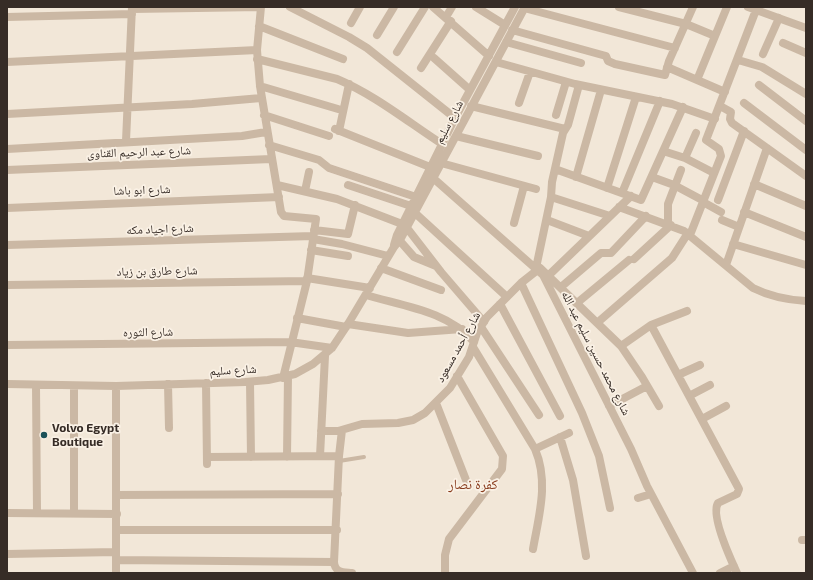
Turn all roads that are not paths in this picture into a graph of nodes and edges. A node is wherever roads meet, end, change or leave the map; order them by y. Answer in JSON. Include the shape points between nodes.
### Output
{"nodes":[{"id":1,"x":261,"y":7,"type":"edge"},
{"id":2,"x":290,"y":7,"type":"edge"},
{"id":3,"x":360,"y":7,"type":"edge"},
{"id":4,"x":394,"y":7,"type":"edge"},
{"id":5,"x":425,"y":7,"type":"edge"},
{"id":6,"x":433,"y":7,"type":"edge"},
{"id":7,"x":452,"y":7,"type":"edge"},
{"id":8,"x":515,"y":7,"type":"edge"},
{"id":9,"x":524,"y":7,"type":"edge"},
{"id":10,"x":619,"y":7,"type":"edge"},
{"id":11,"x":693,"y":7,"type":"edge"},
{"id":12,"x":727,"y":7,"type":"edge"},
{"id":13,"x":748,"y":7,"type":"edge"},
{"id":14,"x":481,"y":8,"type":"edge"},
{"id":15,"x":132,"y":10,"type":"edge"},
{"id":16,"x":756,"y":10,"type":"junction"},
{"id":17,"x":7,"y":17,"type":"edge"},
{"id":18,"x":779,"y":18,"type":"junction"},
{"id":19,"x":448,"y":19,"type":"junction"},
{"id":20,"x":351,"y":23,"type":"dead end"},
{"id":21,"x":686,"y":24,"type":"junction"},
{"id":22,"x":259,"y":26,"type":"junction"},
{"id":23,"x":509,"y":28,"type":"junction"},
{"id":24,"x":806,"y":28,"type":"edge"},
{"id":25,"x":377,"y":35,"type":"dead end"},
{"id":26,"x":715,"y":36,"type":"junction"},
{"id":27,"x":506,"y":42,"type":"junction"},
{"id":28,"x":783,"y":43,"type":"dead end"},
{"id":29,"x":675,"y":48,"type":"junction"},
{"id":30,"x":397,"y":52,"type":"dead end"},
{"id":31,"x":806,"y":53,"type":"edge"},
{"id":32,"x":257,"y":54,"type":"junction"},
{"id":33,"x":763,"y":54,"type":"dead end"},
{"id":34,"x":489,"y":56,"type":"junction"},
{"id":35,"x":129,"y":57,"type":"junction"},
{"id":36,"x":434,"y":58,"type":"dead end"},
{"id":37,"x":343,"y":59,"type":"dead end"},
{"id":38,"x":738,"y":60,"type":"junction"},
{"id":39,"x":7,"y":62,"type":"edge"},
{"id":40,"x":496,"y":62,"type":"junction"},
{"id":41,"x":580,"y":63,"type":"dead end"},
{"id":42,"x":421,"y":68,"type":"dead end"},
{"id":43,"x":666,"y":71,"type":"junction"},
{"id":44,"x":530,"y":72,"type":"junction"},
{"id":45,"x":697,"y":80,"type":"junction"},
{"id":46,"x":566,"y":82,"type":"junction"},
{"id":47,"x":349,"y":84,"type":"junction"},
{"id":48,"x":579,"y":85,"type":"junction"},
{"id":49,"x":260,"y":86,"type":"junction"},
{"id":50,"x":759,"y":86,"type":"dead end"},
{"id":51,"x":470,"y":90,"type":"junction"},
{"id":52,"x":601,"y":90,"type":"junction"},
{"id":53,"x":725,"y":92,"type":"junction"},
{"id":54,"x":806,"y":94,"type":"edge"},
{"id":55,"x":636,"y":97,"type":"junction"},
{"id":56,"x":261,"y":98,"type":"junction"},
{"id":57,"x":660,"y":101,"type":"junction"},
{"id":58,"x":519,"y":103,"type":"dead end"},
{"id":59,"x":744,"y":103,"type":"dead end"},
{"id":60,"x":471,"y":106,"type":"junction"},
{"id":61,"x":720,"y":106,"type":"junction"},
{"id":62,"x":127,"y":107,"type":"junction"},
{"id":63,"x":683,"y":107,"type":"junction"},
{"id":64,"x":338,"y":109,"type":"dead end"},
{"id":65,"x":7,"y":114,"type":"edge"},
{"id":66,"x":264,"y":115,"type":"junction"},
{"id":67,"x":556,"y":115,"type":"dead end"},
{"id":68,"x":455,"y":118,"type":"junction"},
{"id":69,"x":715,"y":119,"type":"junction"},
{"id":70,"x":806,"y":121,"type":"edge"},
{"id":71,"x":565,"y":129,"type":"junction"},
{"id":72,"x":744,"y":131,"type":"junction"},
{"id":73,"x":266,"y":132,"type":"junction"},
{"id":74,"x":696,"y":133,"type":"dead end"},
{"id":75,"x":329,"y":136,"type":"dead end"},
{"id":76,"x":456,"y":136,"type":"junction"},
{"id":77,"x":126,"y":141,"type":"junction"},
{"id":78,"x":442,"y":144,"type":"junction"},
{"id":79,"x":269,"y":145,"type":"junction"},
{"id":80,"x":767,"y":148,"type":"junction"},
{"id":81,"x":7,"y":149,"type":"edge"},
{"id":82,"x":806,"y":150,"type":"edge"},
{"id":83,"x":663,"y":151,"type":"junction"},
{"id":84,"x":538,"y":156,"type":"dead end"},
{"id":85,"x":685,"y":158,"type":"junction"},
{"id":86,"x":271,"y":159,"type":"junction"},
{"id":87,"x":441,"y":163,"type":"junction"},
{"id":88,"x":430,"y":167,"type":"junction"},
{"id":89,"x":555,"y":169,"type":"junction"},
{"id":90,"x":7,"y":170,"type":"edge"},
{"id":91,"x":681,"y":170,"type":"dead end"},
{"id":92,"x":309,"y":172,"type":"dead end"},
{"id":93,"x":714,"y":173,"type":"junction"},
{"id":94,"x":806,"y":176,"type":"edge"},
{"id":95,"x":576,"y":177,"type":"junction"},
{"id":96,"x":652,"y":177,"type":"junction"},
{"id":97,"x":434,"y":178,"type":"junction"},
{"id":98,"x":754,"y":184,"type":"junction"},
{"id":99,"x":277,"y":185,"type":"junction"},
{"id":100,"x":348,"y":185,"type":"dead end"},
{"id":101,"x":674,"y":185,"type":"junction"},
{"id":102,"x":524,"y":186,"type":"junction"},
{"id":103,"x":607,"y":188,"type":"junction"},
{"id":104,"x":536,"y":189,"type":"dead end"},
{"id":105,"x":305,"y":191,"type":"junction"},
{"id":106,"x":622,"y":193,"type":"junction"},
{"id":107,"x":279,"y":196,"type":"junction"},
{"id":108,"x":630,"y":196,"type":"junction"},
{"id":109,"x":416,"y":197,"type":"junction"},
{"id":110,"x":551,"y":197,"type":"junction"},
{"id":111,"x":718,"y":200,"type":"dead end"},
{"id":112,"x":703,"y":201,"type":"junction"},
{"id":113,"x":355,"y":205,"type":"junction"},
{"id":114,"x":806,"y":206,"type":"edge"},
{"id":115,"x":619,"y":207,"type":"junction"},
{"id":116,"x":7,"y":208,"type":"edge"},
{"id":117,"x":413,"y":210,"type":"junction"},
{"id":118,"x":744,"y":212,"type":"junction"},
{"id":119,"x":610,"y":216,"type":"junction"},
{"id":120,"x":646,"y":216,"type":"junction"},
{"id":121,"x":547,"y":220,"type":"junction"},
{"id":122,"x":514,"y":223,"type":"dead end"},
{"id":123,"x":670,"y":225,"type":"junction"},
{"id":124,"x":404,"y":226,"type":"junction"},
{"id":125,"x":739,"y":227,"type":"junction"},
{"id":126,"x":689,"y":234,"type":"junction"},
{"id":127,"x":313,"y":235,"type":"junction"},
{"id":128,"x":589,"y":236,"type":"junction"},
{"id":129,"x":806,"y":237,"type":"edge"},
{"id":130,"x":400,"y":241,"type":"junction"},
{"id":131,"x":733,"y":244,"type":"junction"},
{"id":132,"x":7,"y":245,"type":"edge"},
{"id":133,"x":394,"y":247,"type":"junction"},
{"id":134,"x":311,"y":250,"type":"junction"},
{"id":135,"x":348,"y":256,"type":"dead end"},
{"id":136,"x":388,"y":256,"type":"junction"},
{"id":137,"x":726,"y":265,"type":"junction"},
{"id":138,"x":806,"y":265,"type":"edge"},
{"id":139,"x":436,"y":266,"type":"junction"},
{"id":140,"x":381,"y":268,"type":"junction"},
{"id":141,"x":537,"y":268,"type":"junction"},
{"id":142,"x":549,"y":275,"type":"junction"},
{"id":143,"x":307,"y":280,"type":"junction"},
{"id":144,"x":521,"y":283,"type":"junction"},
{"id":145,"x":7,"y":284,"type":"edge"},
{"id":146,"x":561,"y":286,"type":"junction"},
{"id":147,"x":440,"y":290,"type":"dead end"},
{"id":148,"x":368,"y":292,"type":"junction"},
{"id":149,"x":507,"y":297,"type":"junction"},
{"id":150,"x":806,"y":301,"type":"edge"},
{"id":151,"x":577,"y":303,"type":"junction"},
{"id":152,"x":500,"y":304,"type":"junction"},
{"id":153,"x":687,"y":311,"type":"dead end"},
{"id":154,"x":297,"y":318,"type":"junction"},
{"id":155,"x":597,"y":323,"type":"junction"},
{"id":156,"x":483,"y":324,"type":"junction"},
{"id":157,"x":651,"y":325,"type":"junction"},
{"id":158,"x":347,"y":326,"type":"junction"},
{"id":159,"x":462,"y":328,"type":"junction"},
{"id":160,"x":290,"y":342,"type":"junction"},
{"id":161,"x":473,"y":344,"type":"junction"},
{"id":162,"x":7,"y":345,"type":"edge"},
{"id":163,"x":621,"y":346,"type":"junction"},
{"id":164,"x":332,"y":348,"type":"junction"},
{"id":165,"x":325,"y":356,"type":"junction"},
{"id":166,"x":700,"y":365,"type":"dead end"},
{"id":167,"x":678,"y":375,"type":"junction"},
{"id":168,"x":457,"y":376,"type":"junction"},
{"id":169,"x":285,"y":377,"type":"junction"},
{"id":170,"x":250,"y":382,"type":"junction"},
{"id":171,"x":206,"y":383,"type":"junction"},
{"id":172,"x":7,"y":384,"type":"edge"},
{"id":173,"x":168,"y":384,"type":"junction"},
{"id":174,"x":36,"y":385,"type":"junction"},
{"id":175,"x":710,"y":385,"type":"dead end"},
{"id":176,"x":74,"y":386,"type":"junction"},
{"id":177,"x":116,"y":386,"type":"junction"},
{"id":178,"x":647,"y":386,"type":"junction"},
{"id":179,"x":689,"y":396,"type":"junction"},
{"id":180,"x":436,"y":403,"type":"junction"},
{"id":181,"x":609,"y":406,"type":"junction"},
{"id":182,"x":659,"y":406,"type":"dead end"},
{"id":183,"x":726,"y":406,"type":"dead end"},
{"id":184,"x":539,"y":415,"type":"dead end"},
{"id":185,"x":560,"y":416,"type":"dead end"},
{"id":186,"x":702,"y":419,"type":"junction"},
{"id":187,"x":169,"y":428,"type":"dead end"},
{"id":188,"x":342,"y":430,"type":"junction"},
{"id":189,"x":321,"y":431,"type":"junction"},
{"id":190,"x":569,"y":433,"type":"dead end"},
{"id":191,"x":560,"y":437,"type":"junction"},
{"id":192,"x":535,"y":449,"type":"junction"},
{"id":193,"x":320,"y":456,"type":"junction"},
{"id":194,"x":251,"y":457,"type":"junction"},
{"id":195,"x":287,"y":457,"type":"junction"},
{"id":196,"x":364,"y":457,"type":"dead end"},
{"id":197,"x":339,"y":459,"type":"junction"},
{"id":198,"x":466,"y":480,"type":"dead end"},
{"id":199,"x":338,"y":494,"type":"junction"},
{"id":200,"x":651,"y":494,"type":"junction"},
{"id":201,"x":116,"y":495,"type":"junction"},
{"id":202,"x":638,"y":498,"type":"dead end"},
{"id":203,"x":610,"y":508,"type":"dead end"},
{"id":204,"x":7,"y":513,"type":"edge"},
{"id":205,"x":37,"y":513,"type":"junction"},
{"id":206,"x":74,"y":513,"type":"junction"},
{"id":207,"x":117,"y":514,"type":"junction"},
{"id":208,"x":116,"y":530,"type":"junction"},
{"id":209,"x":337,"y":530,"type":"junction"},
{"id":210,"x":533,"y":549,"type":"dead end"},
{"id":211,"x":7,"y":554,"type":"edge"},
{"id":212,"x":116,"y":556,"type":"junction"},
{"id":213,"x":586,"y":556,"type":"dead end"},
{"id":214,"x":335,"y":568,"type":"edge"},
{"id":215,"x":735,"y":570,"type":"edge"},
{"id":216,"x":116,"y":573,"type":"edge"},
{"id":217,"x":352,"y":573,"type":"edge"},
{"id":218,"x":445,"y":573,"type":"edge"},
{"id":219,"x":693,"y":573,"type":"edge"},
{"id":220,"x":720,"y":573,"type":"edge"}],
"edges":[{"from":1,"to":15,"type":"street"},
{"from":1,"to":22,"type":"street"},
{"from":2,"to":68,"type":"street","via":[[367,48]]},
{"from":3,"to":20,"type":"street"},
{"from":4,"to":25,"type":"street"},
{"from":5,"to":30,"type":"street"},
{"from":6,"to":19,"type":"street"},
{"from":7,"to":19,"type":"street"},
{"from":8,"to":23,"type":"street","name":"شارع سليم"},
{"from":9,"to":23,"type":"street","name":"شارع سليم"},
{"from":9,"to":29,"type":"street"},
{"from":10,"to":21,"type":"street"},
{"from":11,"to":21,"type":"street"},
{"from":12,"to":26,"type":"street"},
{"from":13,"to":16,"type":"street"},
{"from":14,"to":23,"type":"street"},
{"from":15,"to":17,"type":"street"},
{"from":15,"to":35,"type":"street"},
{"from":16,"to":18,"type":"street"},
{"from":16,"to":38,"type":"street"},
{"from":18,"to":24,"type":"street"},
{"from":18,"to":33,"type":"street"},
{"from":19,"to":34,"type":"street"},
{"from":19,"to":42,"type":"street"},
{"from":21,"to":26,"type":"street"},
{"from":21,"to":29,"type":"street"},
{"from":22,"to":32,"type":"street"},
{"from":22,"to":37,"type":"street"},
{"from":23,"to":27,"type":"street","name":"شارع سليم"},
{"from":23,"to":34,"type":"street","name":"شارع سليم"},
{"from":23,"to":43,"type":"street","via":[[606,56],[608,61],[615,64]]},
{"from":26,"to":45,"type":"street"},
{"from":27,"to":40,"type":"street","name":"شارع سليم"},
{"from":27,"to":41,"type":"street"},
{"from":28,"to":31,"type":"street"},
{"from":29,"to":43,"type":"street"},
{"from":32,"to":35,"type":"street"},
{"from":32,"to":47,"type":"street"},
{"from":32,"to":49,"type":"street"},
{"from":34,"to":51,"type":"street","name":"شارع سليم"},
{"from":35,"to":39,"type":"street"},
{"from":35,"to":62,"type":"street"},
{"from":36,"to":51,"type":"street"},
{"from":38,"to":53,"type":"street"},
{"from":38,"to":54,"type":"street","via":[[762,67]]},
{"from":40,"to":44,"type":"street"},
{"from":40,"to":60,"type":"street","name":"شارع سليم"},
{"from":43,"to":45,"type":"street"},
{"from":44,"to":46,"type":"street"},
{"from":44,"to":58,"type":"street"},
{"from":45,"to":53,"type":"street"},
{"from":46,"to":48,"type":"street"},
{"from":46,"to":67,"type":"street"},
{"from":47,"to":78,"type":"street"},
{"from":47,"to":88,"type":"street","via":[[337,130]]},
{"from":48,"to":52,"type":"street"},
{"from":48,"to":71,"type":"street"},
{"from":49,"to":56,"type":"street"},
{"from":49,"to":64,"type":"street"},
{"from":50,"to":70,"type":"street"},
{"from":51,"to":68,"type":"street","name":"شارع سليم"},
{"from":52,"to":55,"type":"street"},
{"from":52,"to":95,"type":"street"},
{"from":53,"to":61,"type":"street"},
{"from":55,"to":57,"type":"street"},
{"from":55,"to":103,"type":"street"},
{"from":56,"to":62,"type":"street"},
{"from":56,"to":66,"type":"street"},
{"from":57,"to":63,"type":"street"},
{"from":57,"to":106,"type":"street"},
{"from":59,"to":82,"type":"street"},
{"from":60,"to":71,"type":"street"},
{"from":60,"to":76,"type":"street","name":"شارع سليم"},
{"from":61,"to":69,"type":"street"},
{"from":61,"to":72,"type":"street","via":[[731,112],[730,119]]},
{"from":62,"to":65,"type":"street"},
{"from":62,"to":77,"type":"street"},
{"from":63,"to":69,"type":"street"},
{"from":63,"to":83,"type":"street"},
{"from":66,"to":73,"type":"street"},
{"from":66,"to":75,"type":"street"},
{"from":68,"to":78,"type":"street","name":"شارع سليم"},
{"from":69,"to":93,"type":"street","via":[[706,140],[719,149],[721,156]]},
{"from":71,"to":89,"type":"street"},
{"from":72,"to":80,"type":"street"},
{"from":72,"to":111,"type":"street"},
{"from":73,"to":77,"type":"street","via":[[242,136]]},
{"from":73,"to":79,"type":"street"},
{"from":74,"to":85,"type":"street"},
{"from":76,"to":84,"type":"street"},
{"from":76,"to":87,"type":"street","name":"شارع سليم"},
{"from":77,"to":81,"type":"street"},
{"from":78,"to":88,"type":"street","name":"شارع سليم"},
{"from":79,"to":86,"type":"street"},
{"from":79,"to":109,"type":"street","via":[[319,160],[328,168]]},
{"from":80,"to":94,"type":"street"},
{"from":80,"to":98,"type":"street"},
{"from":83,"to":85,"type":"street"},
{"from":83,"to":96,"type":"street"},
{"from":85,"to":93,"type":"street"},
{"from":86,"to":90,"type":"street","name":"شارع عبد الرحيم القناوى"},
{"from":86,"to":99,"type":"street"},
{"from":87,"to":97,"type":"street","name":"شارع سليم"},
{"from":87,"to":102,"type":"street"},
{"from":88,"to":109,"type":"street","name":"شارع سليم"},
{"from":89,"to":95,"type":"street"},
{"from":89,"to":110,"type":"street"},
{"from":91,"to":101,"type":"street"},
{"from":92,"to":105,"type":"street"},
{"from":93,"to":112,"type":"street"},
{"from":95,"to":103,"type":"street"},
{"from":96,"to":101,"type":"street"},
{"from":96,"to":108,"type":"street","via":[[641,200]]},
{"from":97,"to":117,"type":"street","name":"شارع سليم"},
{"from":97,"to":141,"type":"street","name":"شارع محمد حسين سليم عبد الله"},
{"from":98,"to":114,"type":"street"},
{"from":98,"to":118,"type":"street"},
{"from":99,"to":105,"type":"street"},
{"from":99,"to":107,"type":"street"},
{"from":100,"to":117,"type":"street"},
{"from":101,"to":112,"type":"street"},
{"from":101,"to":123,"type":"street","via":[[668,204]]},
{"from":102,"to":104,"type":"street"},
{"from":102,"to":122,"type":"street"},
{"from":103,"to":106,"type":"street"},
{"from":105,"to":113,"type":"street"},
{"from":106,"to":108,"type":"street"},
{"from":107,"to":116,"type":"street","name":"شارع ابو باشا"},
{"from":107,"to":127,"type":"street","via":[[284,216],[316,219]]},
{"from":108,"to":115,"type":"street"},
{"from":109,"to":117,"type":"street","name":"شارع سليم"},
{"from":110,"to":119,"type":"street"},
{"from":110,"to":121,"type":"street"},
{"from":112,"to":125,"type":"street"},
{"from":112,"to":126,"type":"street"},
{"from":113,"to":124,"type":"street"},
{"from":113,"to":127,"type":"street","via":[[348,234]]},
{"from":115,"to":119,"type":"street"},
{"from":115,"to":120,"type":"street"},
{"from":117,"to":124,"type":"street","name":"شارع سليم"},
{"from":117,"to":149,"type":"street"},
{"from":118,"to":125,"type":"street"},
{"from":118,"to":129,"type":"street"},
{"from":119,"to":128,"type":"street"},
{"from":120,"to":123,"type":"street"},
{"from":120,"to":146,"type":"street","via":[[611,253],[601,253]]},
{"from":121,"to":128,"type":"street"},
{"from":121,"to":141,"type":"street"},
{"from":123,"to":126,"type":"street"},
{"from":123,"to":151,"type":"street"},
{"from":124,"to":130,"type":"street","name":"شارع سليم"},
{"from":124,"to":133,"type":"street","name":"شارع سليم","via":[[394,241]]},
{"from":124,"to":139,"type":"street"},
{"from":125,"to":131,"type":"street"},
{"from":126,"to":137,"type":"street"},
{"from":126,"to":155,"type":"street","via":[[672,258]]},
{"from":127,"to":132,"type":"street","name":"شارع اجياد مكه"},
{"from":127,"to":134,"type":"street"},
{"from":127,"to":136,"type":"street"},
{"from":128,"to":142,"type":"street"},
{"from":130,"to":133,"type":"street","name":"شارع سليم"},
{"from":130,"to":139,"type":"street","via":[[414,257]]},
{"from":131,"to":137,"type":"street"},
{"from":131,"to":138,"type":"street"},
{"from":133,"to":136,"type":"street","name":"شارع سليم"},
{"from":134,"to":135,"type":"street"},
{"from":134,"to":143,"type":"street"},
{"from":136,"to":140,"type":"street","name":"شارع سليم"},
{"from":137,"to":150,"type":"street","via":[[761,292]]},
{"from":139,"to":156,"type":"street"},
{"from":140,"to":147,"type":"street"},
{"from":140,"to":148,"type":"street","name":"شارع سليم"},
{"from":141,"to":142,"type":"street"},
{"from":141,"to":144,"type":"street","name":"شارع أحمد مسعود"},
{"from":141,"to":181,"type":"street","name":"شارع محمد حسين سليم عبد الله","via":[[543,275]]},
{"from":142,"to":146,"type":"street"},
{"from":143,"to":145,"type":"street","name":"شارع طارق بن زياد"},
{"from":143,"to":148,"type":"street","name":"شارع طارق بن زياد"},
{"from":143,"to":154,"type":"street"},
{"from":144,"to":149,"type":"street","name":"شارع أحمد مسعود"},
{"from":144,"to":203,"type":"street","via":[[582,413],[599,456]]},
{"from":146,"to":151,"type":"street"},
{"from":148,"to":158,"type":"street","name":"شارع سليم"},
{"from":148,"to":159,"type":"street","name":"شارع طارق بن زياد","via":[[438,316]]},
{"from":149,"to":152,"type":"street","name":"شارع أحمد مسعود"},
{"from":151,"to":155,"type":"street"},
{"from":152,"to":156,"type":"street","name":"شارع أحمد مسعود"},
{"from":152,"to":185,"type":"street"},
{"from":153,"to":157,"type":"street"},
{"from":154,"to":158,"type":"street"},
{"from":154,"to":160,"type":"street"},
{"from":155,"to":163,"type":"street"},
{"from":156,"to":161,"type":"street","name":"شارع أحمد مسعود"},
{"from":156,"to":184,"type":"street"},
{"from":157,"to":163,"type":"street"},
{"from":157,"to":167,"type":"street"},
{"from":158,"to":159,"type":"street","via":[[408,333]]},
{"from":158,"to":164,"type":"street","name":"شارع سليم"},
{"from":159,"to":161,"type":"street"},
{"from":160,"to":162,"type":"street","name":"شارع الثوره"},
{"from":160,"to":164,"type":"street","name":"شارع الثوره"},
{"from":160,"to":169,"type":"street"},
{"from":161,"to":168,"type":"street","name":"شارع أحمد مسعود","via":[[469,357]]},
{"from":161,"to":192,"type":"street"},
{"from":163,"to":178,"type":"street"},
{"from":164,"to":165,"type":"street","name":"شارع سليم"},
{"from":165,"to":169,"type":"street","name":"شارع سليم","via":[[304,370]]},
{"from":165,"to":189,"type":"street"},
{"from":166,"to":167,"type":"street"},
{"from":167,"to":179,"type":"street"},
{"from":168,"to":180,"type":"street","name":"شارع أحمد مسعود"},
{"from":168,"to":218,"type":"street","via":[[504,460],[502,469],[449,539],[445,554]]},
{"from":169,"to":170,"type":"street","name":"شارع سليم"},
{"from":169,"to":195,"type":"street"},
{"from":170,"to":171,"type":"street","name":"شارع سليم"},
{"from":170,"to":194,"type":"street"},
{"from":171,"to":173,"type":"street","name":"شارع سليم"},
{"from":171,"to":194,"type":"street","via":[[207,461]]},
{"from":172,"to":174,"type":"street","name":"شارع سليم"},
{"from":173,"to":177,"type":"street","name":"شارع سليم"},
{"from":173,"to":187,"type":"street"},
{"from":174,"to":176,"type":"street","name":"شارع سليم"},
{"from":174,"to":205,"type":"street"},
{"from":175,"to":179,"type":"street"},
{"from":176,"to":177,"type":"street","name":"شارع سليم"},
{"from":176,"to":206,"type":"street"},
{"from":177,"to":201,"type":"street"},
{"from":178,"to":181,"type":"street"},
{"from":178,"to":182,"type":"street"},
{"from":179,"to":186,"type":"street"},
{"from":180,"to":188,"type":"street","name":"شارع أحمد مسعود","via":[[413,420],[355,425]]},
{"from":180,"to":198,"type":"street"},
{"from":181,"to":200,"type":"street","name":"شارع محمد حسين سليم عبد الله"},
{"from":183,"to":186,"type":"street"},
{"from":186,"to":215,"type":"street","via":[[739,488],[737,494],[721,501],[716,509],[720,531]]},
{"from":188,"to":189,"type":"street","name":"شارع أحمد مسعود"},
{"from":188,"to":197,"type":"street"},
{"from":189,"to":193,"type":"street"},
{"from":190,"to":191,"type":"street"},
{"from":191,"to":192,"type":"street"},
{"from":191,"to":213,"type":"street","via":[[573,480]]},
{"from":192,"to":210,"type":"street","via":[[540,460],[543,483]]},
{"from":193,"to":195,"type":"street"},
{"from":193,"to":197,"type":"street"},
{"from":194,"to":195,"type":"street"},
{"from":196,"to":197,"type":"lane"},
{"from":197,"to":199,"type":"street"},
{"from":199,"to":201,"type":"street"},
{"from":199,"to":209,"type":"street"},
{"from":200,"to":202,"type":"street"},
{"from":200,"to":219,"type":"street","name":"شارع محمد حسين سليم عبد الله"},
{"from":201,"to":207,"type":"street"},
{"from":204,"to":205,"type":"street"},
{"from":205,"to":206,"type":"street"},
{"from":206,"to":207,"type":"street"},
{"from":207,"to":208,"type":"street"},
{"from":208,"to":209,"type":"street"},
{"from":208,"to":212,"type":"street"},
{"from":209,"to":214,"type":"street"},
{"from":211,"to":212,"type":"street"},
{"from":212,"to":214,"type":"street"},
{"from":212,"to":216,"type":"street"},
{"from":214,"to":217,"type":"street"},
{"from":215,"to":220,"type":"street"}]}
